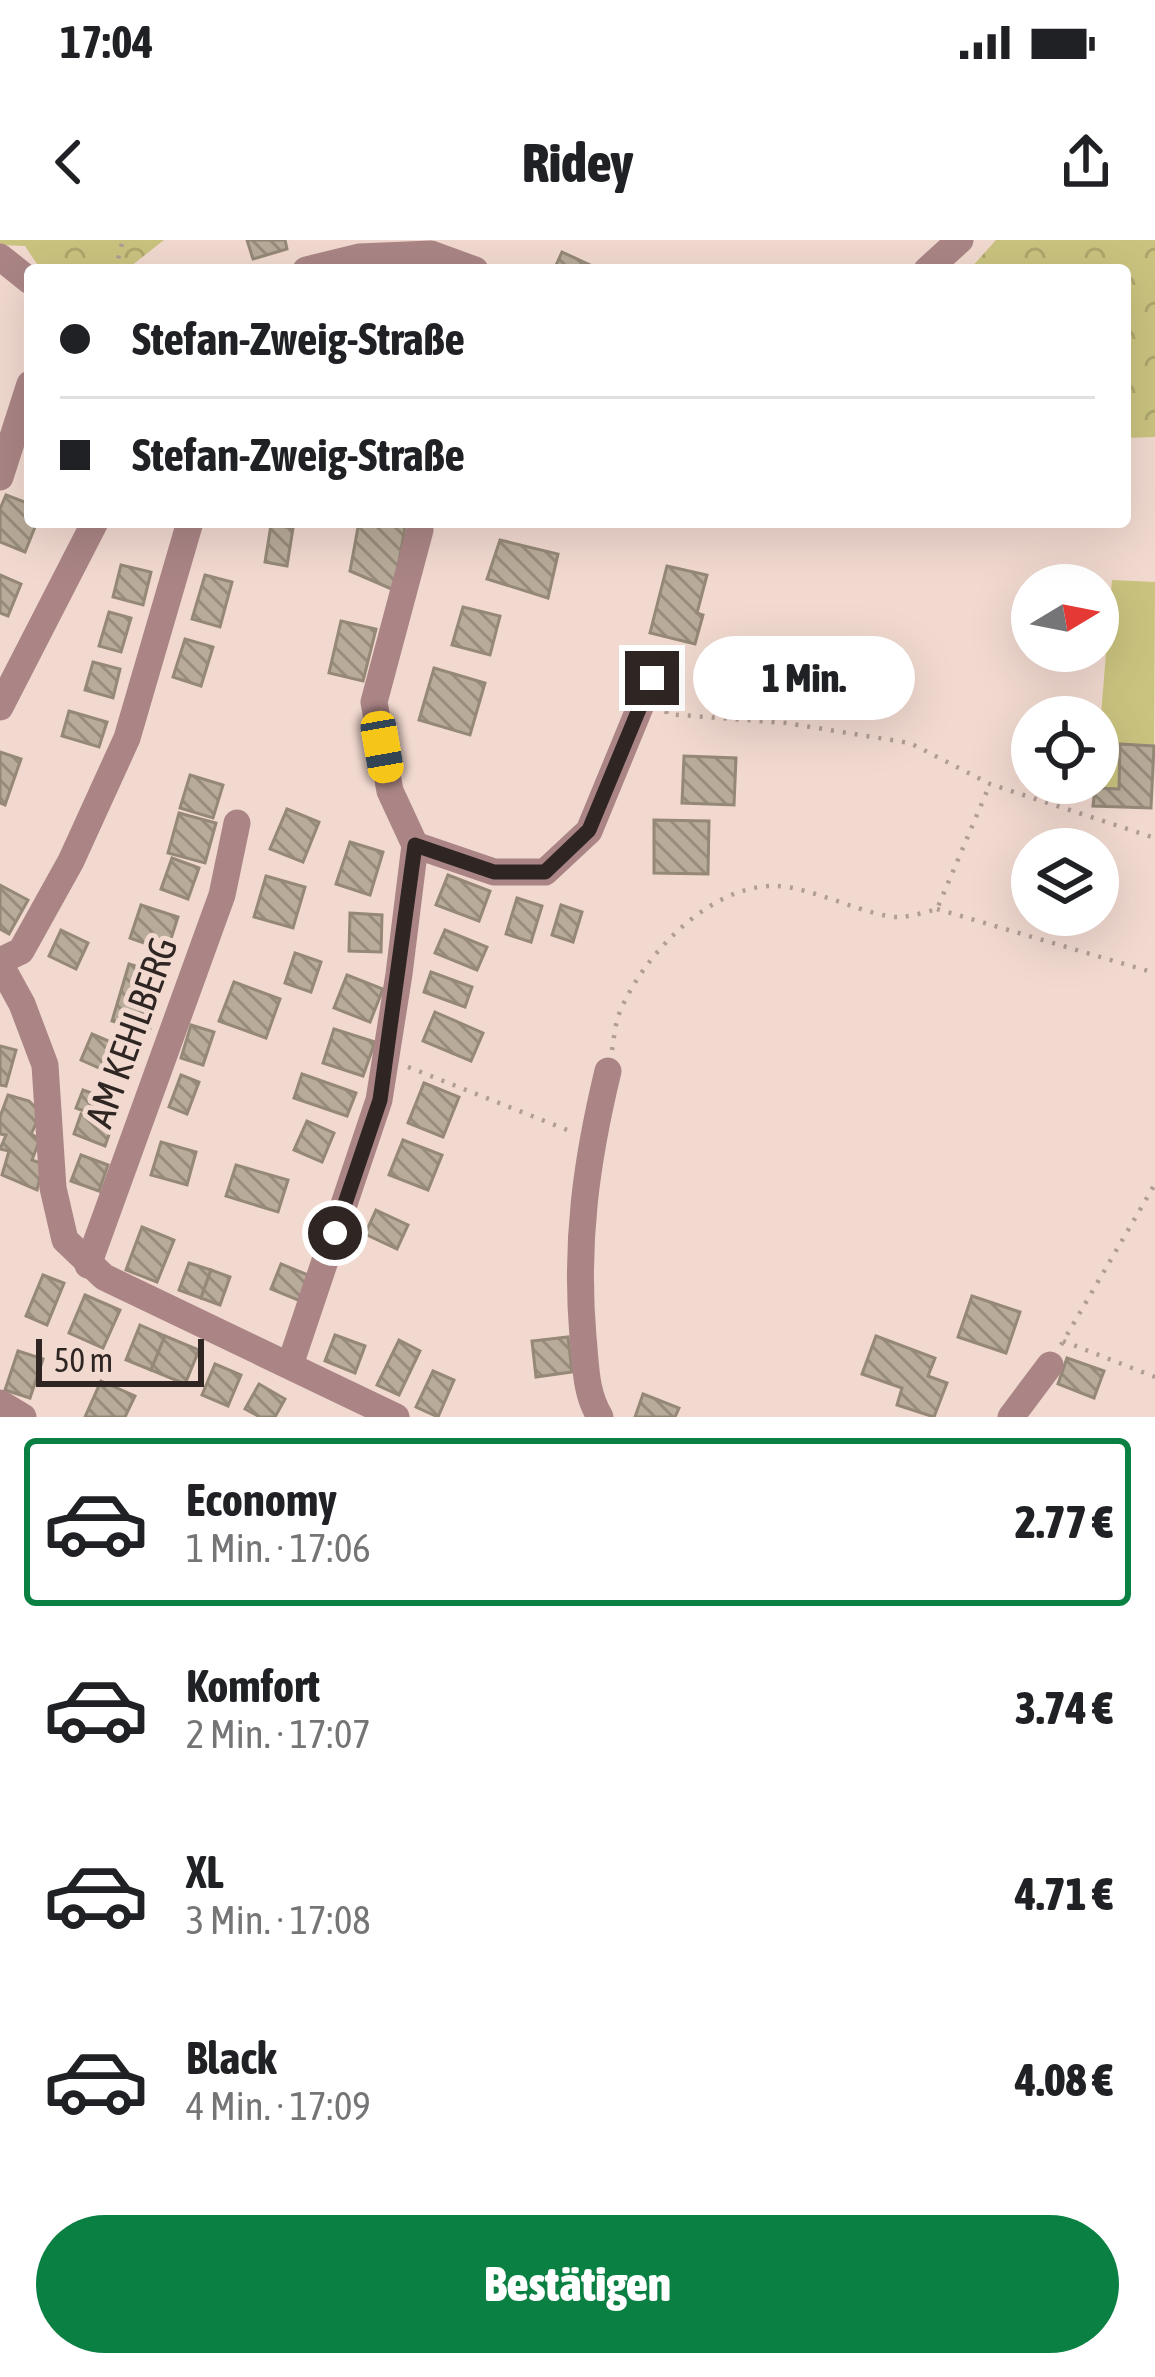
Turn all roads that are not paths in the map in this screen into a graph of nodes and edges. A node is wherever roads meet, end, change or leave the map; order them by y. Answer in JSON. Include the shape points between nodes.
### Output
{"nodes":[{"id":1,"x":960,"y":240,"type":"edge"},
{"id":2,"x":0,"y":257,"type":"edge"},
{"id":3,"x":330,"y":264,"type":"edge"},
{"id":4,"x":458,"y":264,"type":"edge"},
{"id":5,"x":934,"y":264,"type":"edge"},
{"id":6,"x":24,"y":276,"type":"edge"},
{"id":7,"x":24,"y":403,"type":"edge"},
{"id":8,"x":0,"y":477,"type":"edge"},
{"id":9,"x":92,"y":528,"type":"edge"},
{"id":10,"x":188,"y":528,"type":"edge"},
{"id":11,"x":420,"y":530,"type":"dead end"},
{"id":12,"x":652,"y":678,"type":"road end"},
{"id":13,"x":0,"y":707,"type":"edge"},
{"id":14,"x":237,"y":823,"type":"dead end"},
{"id":15,"x":415,"y":845,"type":"junction"},
{"id":16,"x":0,"y":963,"type":"edge"},
{"id":17,"x":608,"y":1071,"type":"road end"},
{"id":18,"x":88,"y":1265,"type":"junction"},
{"id":19,"x":1056,"y":1353,"type":"road end"},
{"id":20,"x":290,"y":1365,"type":"junction"},
{"id":21,"x":0,"y":1402,"type":"edge"},
{"id":22,"x":22,"y":1417,"type":"edge"},
{"id":23,"x":396,"y":1417,"type":"edge"},
{"id":24,"x":600,"y":1417,"type":"edge"},
{"id":25,"x":1011,"y":1417,"type":"edge"}],
"edges":[{"from":1,"to":5,"type":"street"},
{"from":2,"to":6,"type":"street"},
{"from":3,"to":4,"type":"street","via":[[431,254]]},
{"from":7,"to":8,"type":"street"},
{"from":9,"to":13,"type":"street"},
{"from":10,"to":16,"type":"street","via":[[127,738],[21,951]]},
{"from":11,"to":15,"type":"street","via":[[374,702],[390,791]]},
{"from":12,"to":15,"type":"street","via":[[589,830],[545,872],[494,872]]},
{"from":14,"to":18,"type":"street","name":"AM KEHLBERG","via":[[222,895]]},
{"from":15,"to":20,"type":"street","via":[[380,1100]]},
{"from":16,"to":18,"type":"street","via":[[45,1065],[53,1188],[65,1240]]},
{"from":17,"to":24,"type":"street","via":[[582,1199],[580,1303],[588,1393]]},
{"from":18,"to":20,"type":"street"},
{"from":19,"to":25,"type":"street"},
{"from":20,"to":23,"type":"street"},
{"from":21,"to":22,"type":"street"}]}
